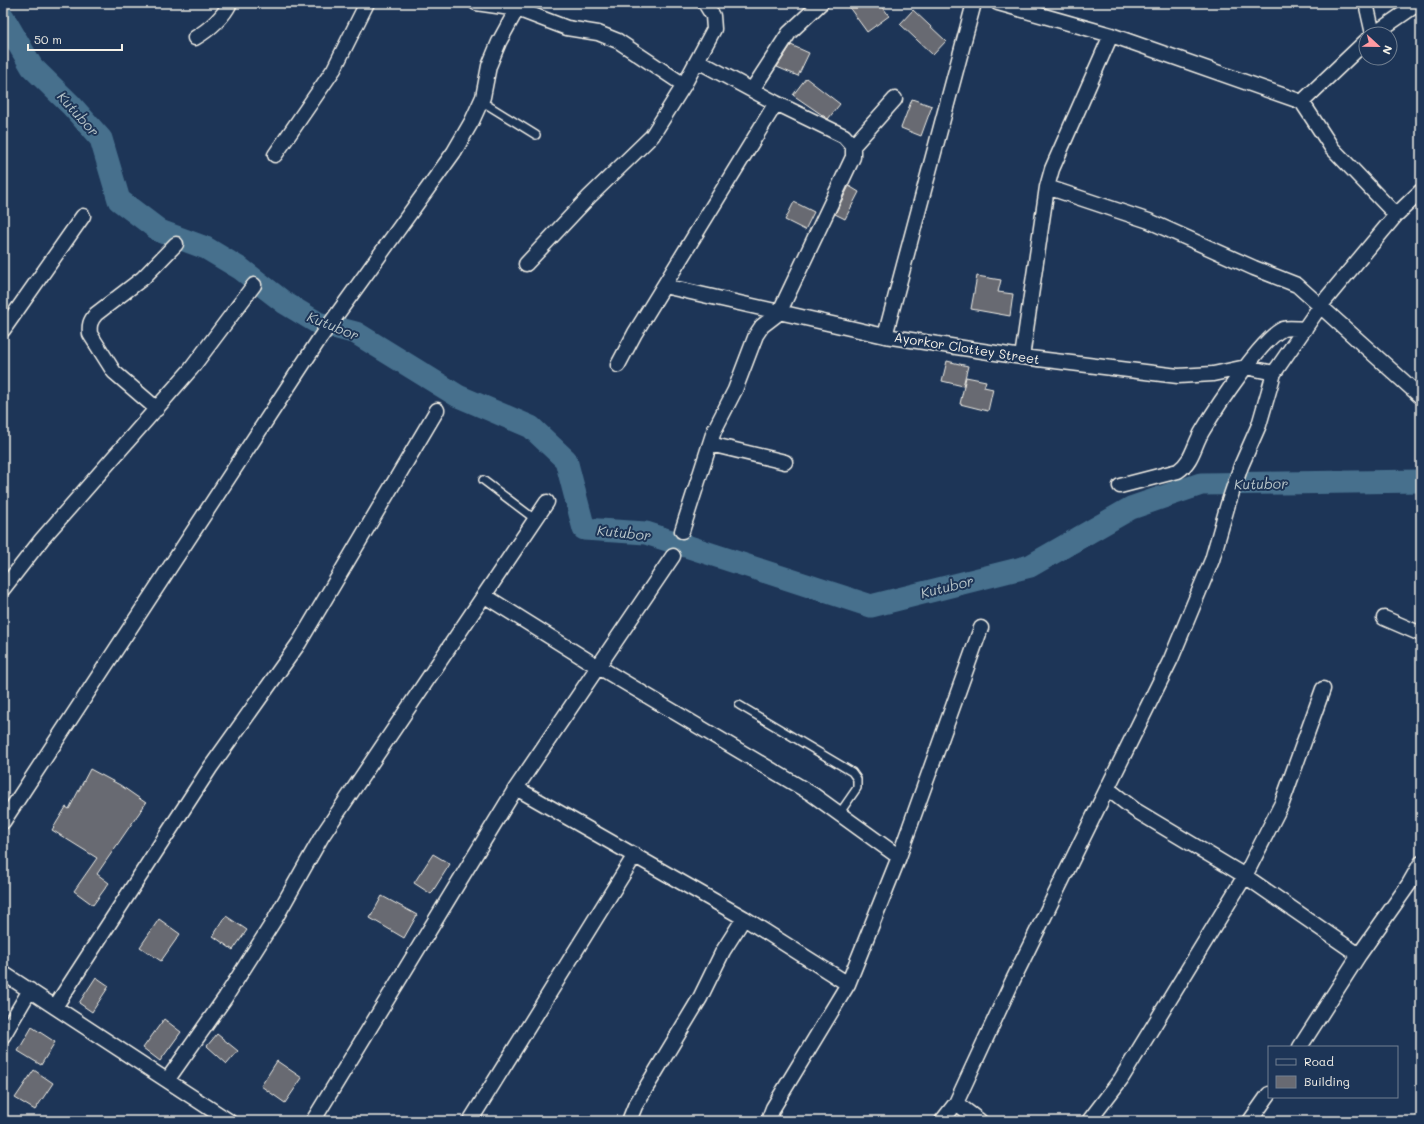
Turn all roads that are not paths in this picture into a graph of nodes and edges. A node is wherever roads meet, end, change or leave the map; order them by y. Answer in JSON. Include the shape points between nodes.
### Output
{"nodes":[{"id":1,"x":230,"y":3,"type":"edge"},
{"id":2,"x":367,"y":3,"type":"edge"},
{"id":3,"x":476,"y":3,"type":"edge"},
{"id":4,"x":705,"y":3,"type":"edge"},
{"id":5,"x":821,"y":3,"type":"edge"},
{"id":6,"x":974,"y":3,"type":"edge"},
{"id":7,"x":998,"y":3,"type":"edge"},
{"id":8,"x":1366,"y":3,"type":"edge"},
{"id":9,"x":1419,"y":3,"type":"edge"},
{"id":10,"x":517,"y":9,"type":"junction"},
{"id":11,"x":1371,"y":26,"type":"edge"},
{"id":12,"x":1385,"y":26,"type":"edge"},
{"id":13,"x":1111,"y":35,"type":"junction"},
{"id":14,"x":195,"y":38,"type":"dead end"},
{"id":15,"x":1358,"y":49,"type":"edge"},
{"id":16,"x":698,"y":61,"type":"junction"},
{"id":17,"x":684,"y":85,"type":"junction"},
{"id":18,"x":752,"y":90,"type":"junction"},
{"id":19,"x":895,"y":99,"type":"dead end"},
{"id":20,"x":481,"y":102,"type":"junction"},
{"id":21,"x":1302,"y":102,"type":"junction"},
{"id":22,"x":776,"y":103,"type":"junction"},
{"id":23,"x":536,"y":135,"type":"dead end"},
{"id":24,"x":853,"y":146,"type":"junction"},
{"id":25,"x":275,"y":155,"type":"dead end"},
{"id":26,"x":1047,"y":187,"type":"junction"},
{"id":27,"x":1421,"y":191,"type":"edge"},
{"id":28,"x":1396,"y":215,"type":"junction"},
{"id":29,"x":83,"y":216,"type":"dead end"},
{"id":30,"x":176,"y":244,"type":"dead end"},
{"id":31,"x":526,"y":264,"type":"dead end"},
{"id":32,"x":254,"y":285,"type":"dead end"},
{"id":33,"x":664,"y":286,"type":"junction"},
{"id":34,"x":1321,"y":305,"type":"junction"},
{"id":35,"x":778,"y":313,"type":"junction"},
{"id":36,"x":1305,"y":329,"type":"junction"},
{"id":37,"x":3,"y":330,"type":"edge"},
{"id":38,"x":885,"y":336,"type":"junction"},
{"id":39,"x":1022,"y":357,"type":"junction"},
{"id":40,"x":618,"y":365,"type":"dead end"},
{"id":41,"x":1246,"y":367,"type":"junction"},
{"id":42,"x":1274,"y":373,"type":"junction"},
{"id":43,"x":1421,"y":397,"type":"edge"},
{"id":44,"x":157,"y":410,"type":"junction"},
{"id":45,"x":437,"y":410,"type":"dead end"},
{"id":46,"x":710,"y":444,"type":"junction"},
{"id":47,"x":785,"y":462,"type":"dead end"},
{"id":48,"x":483,"y":480,"type":"dead end"},
{"id":49,"x":1120,"y":486,"type":"dead end"},
{"id":50,"x":547,"y":502,"type":"dead end"},
{"id":51,"x":536,"y":520,"type":"junction"},
{"id":52,"x":682,"y":531,"type":"dead end"},
{"id":53,"x":673,"y":556,"type":"dead end"},
{"id":54,"x":3,"y":589,"type":"edge"},
{"id":55,"x":485,"y":596,"type":"junction"},
{"id":56,"x":1384,"y":618,"type":"dead end"},
{"id":57,"x":981,"y":628,"type":"dead end"},
{"id":58,"x":1421,"y":634,"type":"edge"},
{"id":59,"x":598,"y":666,"type":"junction"},
{"id":60,"x":1322,"y":690,"type":"dead end"},
{"id":61,"x":739,"y":705,"type":"dead end"},
{"id":62,"x":516,"y":788,"type":"junction"},
{"id":63,"x":1108,"y":789,"type":"junction"},
{"id":64,"x":838,"y":814,"type":"junction"},
{"id":65,"x":3,"y":822,"type":"edge"},
{"id":66,"x":635,"y":855,"type":"junction"},
{"id":67,"x":899,"y":857,"type":"junction"},
{"id":68,"x":1421,"y":863,"type":"edge"},
{"id":69,"x":1245,"y":876,"type":"junction"},
{"id":70,"x":744,"y":918,"type":"junction"},
{"id":71,"x":1359,"y":954,"type":"junction"},
{"id":72,"x":3,"y":973,"type":"edge"},
{"id":73,"x":848,"y":984,"type":"junction"},
{"id":74,"x":30,"y":990,"type":"junction"},
{"id":75,"x":56,"y":1007,"type":"junction"},
{"id":76,"x":3,"y":1036,"type":"edge"},
{"id":77,"x":1301,"y":1046,"type":"edge"},
{"id":78,"x":168,"y":1079,"type":"junction"},
{"id":79,"x":1268,"y":1095,"type":"edge"},
{"id":80,"x":956,"y":1103,"type":"junction"},
{"id":81,"x":471,"y":1120,"type":"edge"},
{"id":82,"x":229,"y":1121,"type":"edge"},
{"id":83,"x":313,"y":1121,"type":"edge"},
{"id":84,"x":629,"y":1121,"type":"edge"},
{"id":85,"x":768,"y":1121,"type":"edge"},
{"id":86,"x":942,"y":1121,"type":"edge"},
{"id":87,"x":980,"y":1121,"type":"edge"},
{"id":88,"x":1089,"y":1121,"type":"edge"},
{"id":89,"x":1250,"y":1121,"type":"edge"}],
"edges":[{"from":1,"to":14,"type":"street","via":[[212,27]]},
{"from":2,"to":25,"type":"street","via":[[334,69]]},
{"from":3,"to":10,"type":"street"},
{"from":4,"to":16,"type":"street","via":[[713,16],[714,29]]},
{"from":5,"to":18,"type":"street","via":[[789,33]]},
{"from":6,"to":38,"type":"street"},
{"from":7,"to":13,"type":"street"},
{"from":8,"to":11,"type":"street"},
{"from":9,"to":12,"type":"street"},
{"from":10,"to":17,"type":"street","via":[[567,28],[598,33],[618,41]]},
{"from":10,"to":20,"type":"street","via":[[489,66]]},
{"from":13,"to":21,"type":"street"},
{"from":13,"to":26,"type":"street","via":[[1060,148]]},
{"from":15,"to":21,"type":"street"},
{"from":16,"to":17,"type":"street"},
{"from":16,"to":18,"type":"street"},
{"from":17,"to":31,"type":"street","via":[[652,136],[589,197]]},
{"from":18,"to":22,"type":"street"},
{"from":19,"to":24,"type":"street"},
{"from":20,"to":23,"type":"lane"},
{"from":20,"to":65,"type":"street","via":[[454,152],[320,338]]},
{"from":21,"to":28,"type":"street","via":[[1332,148]]},
{"from":22,"to":24,"type":"street","via":[[844,136]]},
{"from":22,"to":33,"type":"street"},
{"from":24,"to":35,"type":"street","via":[[853,157]]},
{"from":26,"to":34,"type":"street","via":[[1149,221],[1297,285]]},
{"from":26,"to":39,"type":"street"},
{"from":27,"to":28,"type":"street"},
{"from":28,"to":34,"type":"street"},
{"from":29,"to":37,"type":"street"},
{"from":30,"to":44,"type":"street","via":[[143,278],[96,314],[91,319],[89,327],[90,334],[114,372]]},
{"from":32,"to":44,"type":"street"},
{"from":33,"to":35,"type":"street","name":"Ayorkor Clottey Street"},
{"from":33,"to":40,"type":"street"},
{"from":34,"to":36,"type":"street"},
{"from":34,"to":43,"type":"street"},
{"from":35,"to":38,"type":"street","name":"Ayorkor Clottey Street"},
{"from":35,"to":46,"type":"street","via":[[756,334],[735,390],[720,416]]},
{"from":36,"to":41,"type":"street","via":[[1284,329],[1275,334]]},
{"from":36,"to":42,"type":"street"},
{"from":38,"to":39,"type":"street","name":"Ayorkor Clottey Street"},
{"from":39,"to":41,"type":"street","name":"Ayorkor Clottey Street","via":[[1178,376],[1212,374]]},
{"from":41,"to":42,"type":"street","name":"Ayorkor Clottey Street"},
{"from":41,"to":49,"type":"street","via":[[1202,431],[1186,466],[1178,471]]},
{"from":42,"to":63,"type":"street","via":[[1259,425],[1228,504],[1212,560],[1171,659]]},
{"from":44,"to":54,"type":"street","via":[[42,539]]},
{"from":45,"to":75,"type":"street","via":[[299,643],[210,768]]},
{"from":46,"to":47,"type":"street"},
{"from":46,"to":52,"type":"street"},
{"from":48,"to":51,"type":"lane"},
{"from":50,"to":51,"type":"street"},
{"from":51,"to":55,"type":"street"},
{"from":53,"to":59,"type":"street"},
{"from":55,"to":59,"type":"street"},
{"from":55,"to":78,"type":"street","via":[[322,836],[225,998]]},
{"from":56,"to":58,"type":"street"},
{"from":57,"to":67,"type":"street"},
{"from":59,"to":62,"type":"street"},
{"from":59,"to":64,"type":"street","via":[[812,794]]},
{"from":60,"to":69,"type":"street","via":[[1282,802]]},
{"from":61,"to":64,"type":"lane","via":[[852,772],[858,779],[857,788]]},
{"from":62,"to":66,"type":"street"},
{"from":62,"to":83,"type":"street"},
{"from":63,"to":69,"type":"street","via":[[1135,810]]},
{"from":63,"to":80,"type":"street","via":[[1013,980]]},
{"from":64,"to":67,"type":"street"},
{"from":66,"to":70,"type":"street"},
{"from":66,"to":81,"type":"street"},
{"from":67,"to":73,"type":"street"},
{"from":68,"to":71,"type":"street"},
{"from":69,"to":71,"type":"street"},
{"from":69,"to":88,"type":"street","via":[[1121,1079]]},
{"from":70,"to":73,"type":"street"},
{"from":70,"to":84,"type":"street","via":[[723,951],[700,998],[635,1106]]},
{"from":71,"to":77,"type":"street"},
{"from":72,"to":74,"type":"street"},
{"from":73,"to":85,"type":"street","via":[[773,1108]]},
{"from":74,"to":75,"type":"street"},
{"from":74,"to":76,"type":"street"},
{"from":75,"to":78,"type":"street"},
{"from":78,"to":82,"type":"street"},
{"from":79,"to":89,"type":"street"},
{"from":80,"to":86,"type":"street"},
{"from":80,"to":87,"type":"street"}]}
